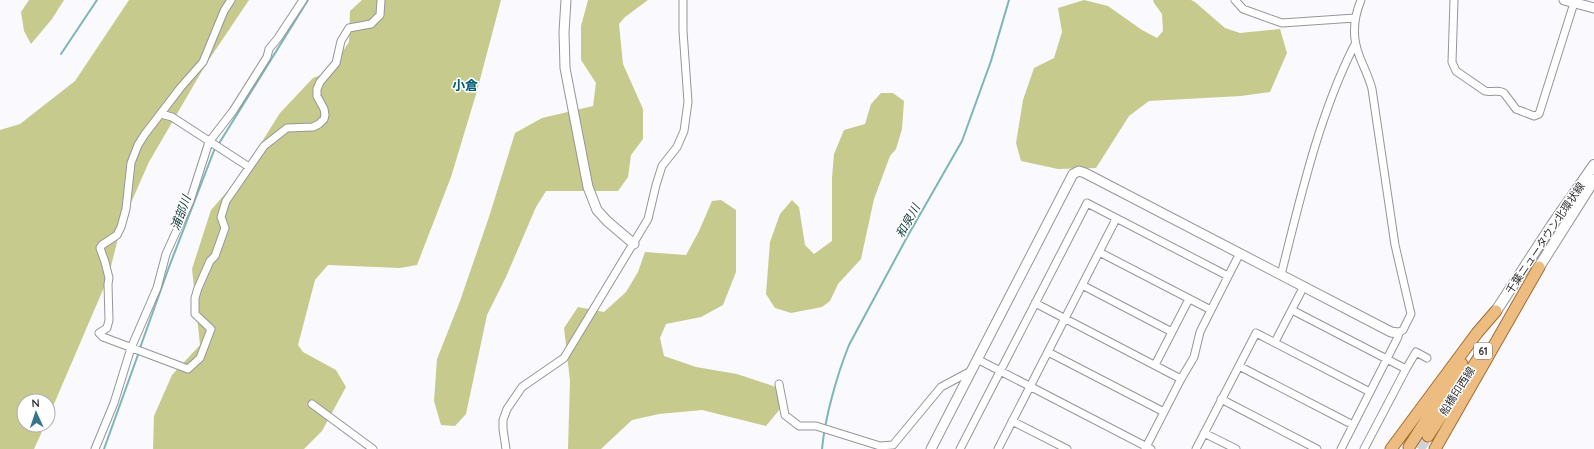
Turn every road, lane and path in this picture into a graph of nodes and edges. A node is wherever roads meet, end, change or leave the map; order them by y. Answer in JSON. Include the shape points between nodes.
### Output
{"nodes":[{"id":1,"x":231,"y":0,"type":"edge"},
{"id":2,"x":303,"y":0,"type":"edge"},
{"id":3,"x":381,"y":0,"type":"edge"},
{"id":4,"x":566,"y":0,"type":"edge"},
{"id":5,"x":683,"y":0,"type":"edge"},
{"id":6,"x":1235,"y":0,"type":"edge"},
{"id":7,"x":1361,"y":0,"type":"edge"},
{"id":8,"x":1454,"y":0,"type":"edge"},
{"id":9,"x":1564,"y":0,"type":"edge"},
{"id":10,"x":1574,"y":3,"type":"junction"},
{"id":11,"x":1594,"y":8,"type":"edge"},
{"id":12,"x":1355,"y":18,"type":"junction"},
{"id":13,"x":1354,"y":46,"type":"dead end"},
{"id":14,"x":161,"y":114,"type":"junction"},
{"id":15,"x":209,"y":142,"type":"junction"},
{"id":16,"x":1594,"y":165,"type":"edge"},
{"id":17,"x":249,"y":167,"type":"junction"},
{"id":18,"x":1594,"y":180,"type":"edge"},
{"id":19,"x":1116,"y":218,"type":"junction"},
{"id":20,"x":634,"y":244,"type":"junction"},
{"id":21,"x":1099,"y":252,"type":"junction"},
{"id":22,"x":1240,"y":253,"type":"junction"},
{"id":23,"x":1539,"y":267,"type":"junction"},
{"id":24,"x":1281,"y":275,"type":"junction"},
{"id":25,"x":1228,"y":276,"type":"junction"},
{"id":26,"x":1082,"y":285,"type":"junction"},
{"id":27,"x":1304,"y":286,"type":"junction"},
{"id":28,"x":1189,"y":299,"type":"junction"},
{"id":29,"x":1035,"y":303,"type":"junction"},
{"id":30,"x":1211,"y":310,"type":"junction"},
{"id":31,"x":1292,"y":310,"type":"junction"},
{"id":32,"x":1496,"y":311,"type":"junction"},
{"id":33,"x":1065,"y":319,"type":"junction"},
{"id":34,"x":1172,"y":332,"type":"junction"},
{"id":35,"x":1398,"y":333,"type":"junction"},
{"id":36,"x":1275,"y":342,"type":"junction"},
{"id":37,"x":131,"y":348,"type":"junction"},
{"id":38,"x":1048,"y":352,"type":"junction"},
{"id":39,"x":1427,"y":358,"type":"dead end"},
{"id":40,"x":977,"y":359,"type":"junction"},
{"id":41,"x":1387,"y":359,"type":"junction"},
{"id":42,"x":1155,"y":365,"type":"junction"},
{"id":43,"x":1239,"y":366,"type":"junction"},
{"id":44,"x":1406,"y":369,"type":"junction"},
{"id":45,"x":971,"y":371,"type":"junction"},
{"id":46,"x":1000,"y":371,"type":"junction"},
{"id":47,"x":1181,"y":379,"type":"junction"},
{"id":48,"x":779,"y":384,"type":"dead end"},
{"id":49,"x":1030,"y":386,"type":"junction"},
{"id":50,"x":1370,"y":392,"type":"junction"},
{"id":51,"x":1222,"y":400,"type":"junction"},
{"id":52,"x":312,"y":404,"type":"dead end"},
{"id":53,"x":1164,"y":412,"type":"junction"},
{"id":54,"x":1012,"y":421,"type":"junction"},
{"id":55,"x":1353,"y":425,"type":"junction"},
{"id":56,"x":1204,"y":433,"type":"junction"},
{"id":57,"x":1428,"y":436,"type":"tunnel mouth"},
{"id":58,"x":1409,"y":447,"type":"dead end"},
{"id":59,"x":1148,"y":448,"type":"edge"},
{"id":60,"x":95,"y":449,"type":"edge"},
{"id":61,"x":373,"y":449,"type":"edge"},
{"id":62,"x":506,"y":449,"type":"edge"},
{"id":63,"x":931,"y":449,"type":"edge"},
{"id":64,"x":960,"y":449,"type":"edge"},
{"id":65,"x":998,"y":449,"type":"edge"},
{"id":66,"x":1067,"y":449,"type":"edge"},
{"id":67,"x":1196,"y":449,"type":"edge"},
{"id":68,"x":1236,"y":449,"type":"edge"},
{"id":69,"x":1317,"y":449,"type":"edge"},
{"id":70,"x":1341,"y":449,"type":"edge"},
{"id":71,"x":1364,"y":449,"type":"edge"},
{"id":72,"x":1391,"y":449,"type":"edge"},
{"id":73,"x":1435,"y":449,"type":"edge"}],
"edges":[{"from":1,"to":14,"type":"street","via":[[203,62]]},
{"from":2,"to":15,"type":"street","via":[[269,49],[267,57],[233,111]]},
{"from":3,"to":17,"type":"street","via":[[380,15],[371,24],[348,28],[341,41],[336,62],[320,82],[317,96],[324,109],[324,119],[313,127],[287,128],[264,146]]},
{"from":4,"to":20,"type":"street","via":[[566,68],[588,187],[597,210],[606,221]]},
{"from":5,"to":20,"type":"street","via":[[688,102],[684,131],[677,147],[662,166],[648,219]]},
{"from":6,"to":12,"type":"street","via":[[1244,9],[1282,23]]},
{"from":7,"to":12,"type":"street"},
{"from":8,"to":10,"type":"street","via":[[1452,62],[1456,71],[1485,91],[1501,91],[1516,109],[1534,116],[1538,114]]},
{"from":9,"to":10,"type":"street"},
{"from":10,"to":11,"type":"street"},
{"from":12,"to":35,"type":"street","via":[[1356,44],[1370,80],[1395,245],[1411,312]]},
{"from":13,"to":24,"type":"street","via":[[1340,74],[1326,115],[1299,201]]},
{"from":14,"to":15,"type":"street","via":[[172,117]]},
{"from":14,"to":37,"type":"street","via":[[135,152],[129,171],[126,209],[121,227],[117,235],[100,248],[109,278],[109,320],[107,328],[99,333]]},
{"from":15,"to":17,"type":"street"},
{"from":15,"to":37,"type":"street","via":[[190,201],[166,254],[157,288]]},
{"from":16,"to":32,"type":"main road","name":"千葉ニュータウン北環状線"},
{"from":17,"to":37,"type":"street","via":[[222,209],[221,217],[225,228],[195,298],[195,314],[211,329],[200,358],[188,369]]},
{"from":18,"to":23,"type":"main road","name":"千葉ニュータウン北環状線"},
{"from":19,"to":21,"type":"street"},
{"from":19,"to":25,"type":"street"},
{"from":19,"to":29,"type":"street","via":[[1087,203]]},
{"from":20,"to":62,"type":"street","via":[[564,358],[522,387],[511,401],[503,420]]},
{"from":21,"to":26,"type":"street"},
{"from":21,"to":28,"type":"street"},
{"from":22,"to":24,"type":"street"},
{"from":22,"to":25,"type":"street"},
{"from":22,"to":40,"type":"street","via":[[1082,171],[1076,172]]},
{"from":23,"to":57,"type":"main road","name":"船橋印西線","number":"61"},
{"from":23,"to":73,"type":"main road"},
{"from":24,"to":27,"type":"street"},
{"from":25,"to":30,"type":"street"},
{"from":26,"to":33,"type":"street"},
{"from":26,"to":34,"type":"street"},
{"from":27,"to":31,"type":"street"},
{"from":27,"to":35,"type":"street","via":[[1391,332]]},
{"from":28,"to":30,"type":"street"},
{"from":28,"to":34,"type":"street"},
{"from":29,"to":33,"type":"street"},
{"from":29,"to":46,"type":"street"},
{"from":30,"to":47,"type":"street","via":[[1200,332],[1194,357]]},
{"from":31,"to":36,"type":"street"},
{"from":31,"to":41,"type":"street"},
{"from":32,"to":58,"type":"main road","name":"船橋印西線","number":"61"},
{"from":32,"to":72,"type":"main road","number":"61"},
{"from":33,"to":38,"type":"street"},
{"from":33,"to":42,"type":"street"},
{"from":34,"to":42,"type":"street"},
{"from":35,"to":41,"type":"street"},
{"from":36,"to":43,"type":"street","via":[[1256,333]]},
{"from":36,"to":50,"type":"street"},
{"from":37,"to":60,"type":"street","via":[[114,403]]},
{"from":38,"to":49,"type":"street"},
{"from":38,"to":53,"type":"street"},
{"from":39,"to":44,"type":"street","via":[[1416,352]]},
{"from":40,"to":45,"type":"street"},
{"from":40,"to":46,"type":"street"},
{"from":41,"to":44,"type":"street"},
{"from":41,"to":50,"type":"street"},
{"from":42,"to":47,"type":"street"},
{"from":43,"to":51,"type":"street"},
{"from":43,"to":55,"type":"street"},
{"from":44,"to":71,"type":"street"},
{"from":45,"to":48,"type":"street","via":[[941,387],[893,445],[880,446],[816,426],[799,426],[785,415]]},
{"from":45,"to":63,"type":"street"},
{"from":46,"to":49,"type":"street"},
{"from":46,"to":64,"type":"street"},
{"from":47,"to":53,"type":"street"},
{"from":49,"to":54,"type":"street"},
{"from":49,"to":59,"type":"street"},
{"from":50,"to":55,"type":"street"},
{"from":51,"to":56,"type":"street"},
{"from":51,"to":69,"type":"street"},
{"from":52,"to":61,"type":"street"},
{"from":53,"to":59,"type":"street"},
{"from":54,"to":65,"type":"street"},
{"from":54,"to":66,"type":"street"},
{"from":55,"to":70,"type":"street"},
{"from":56,"to":67,"type":"street"},
{"from":56,"to":68,"type":"street"}]}
